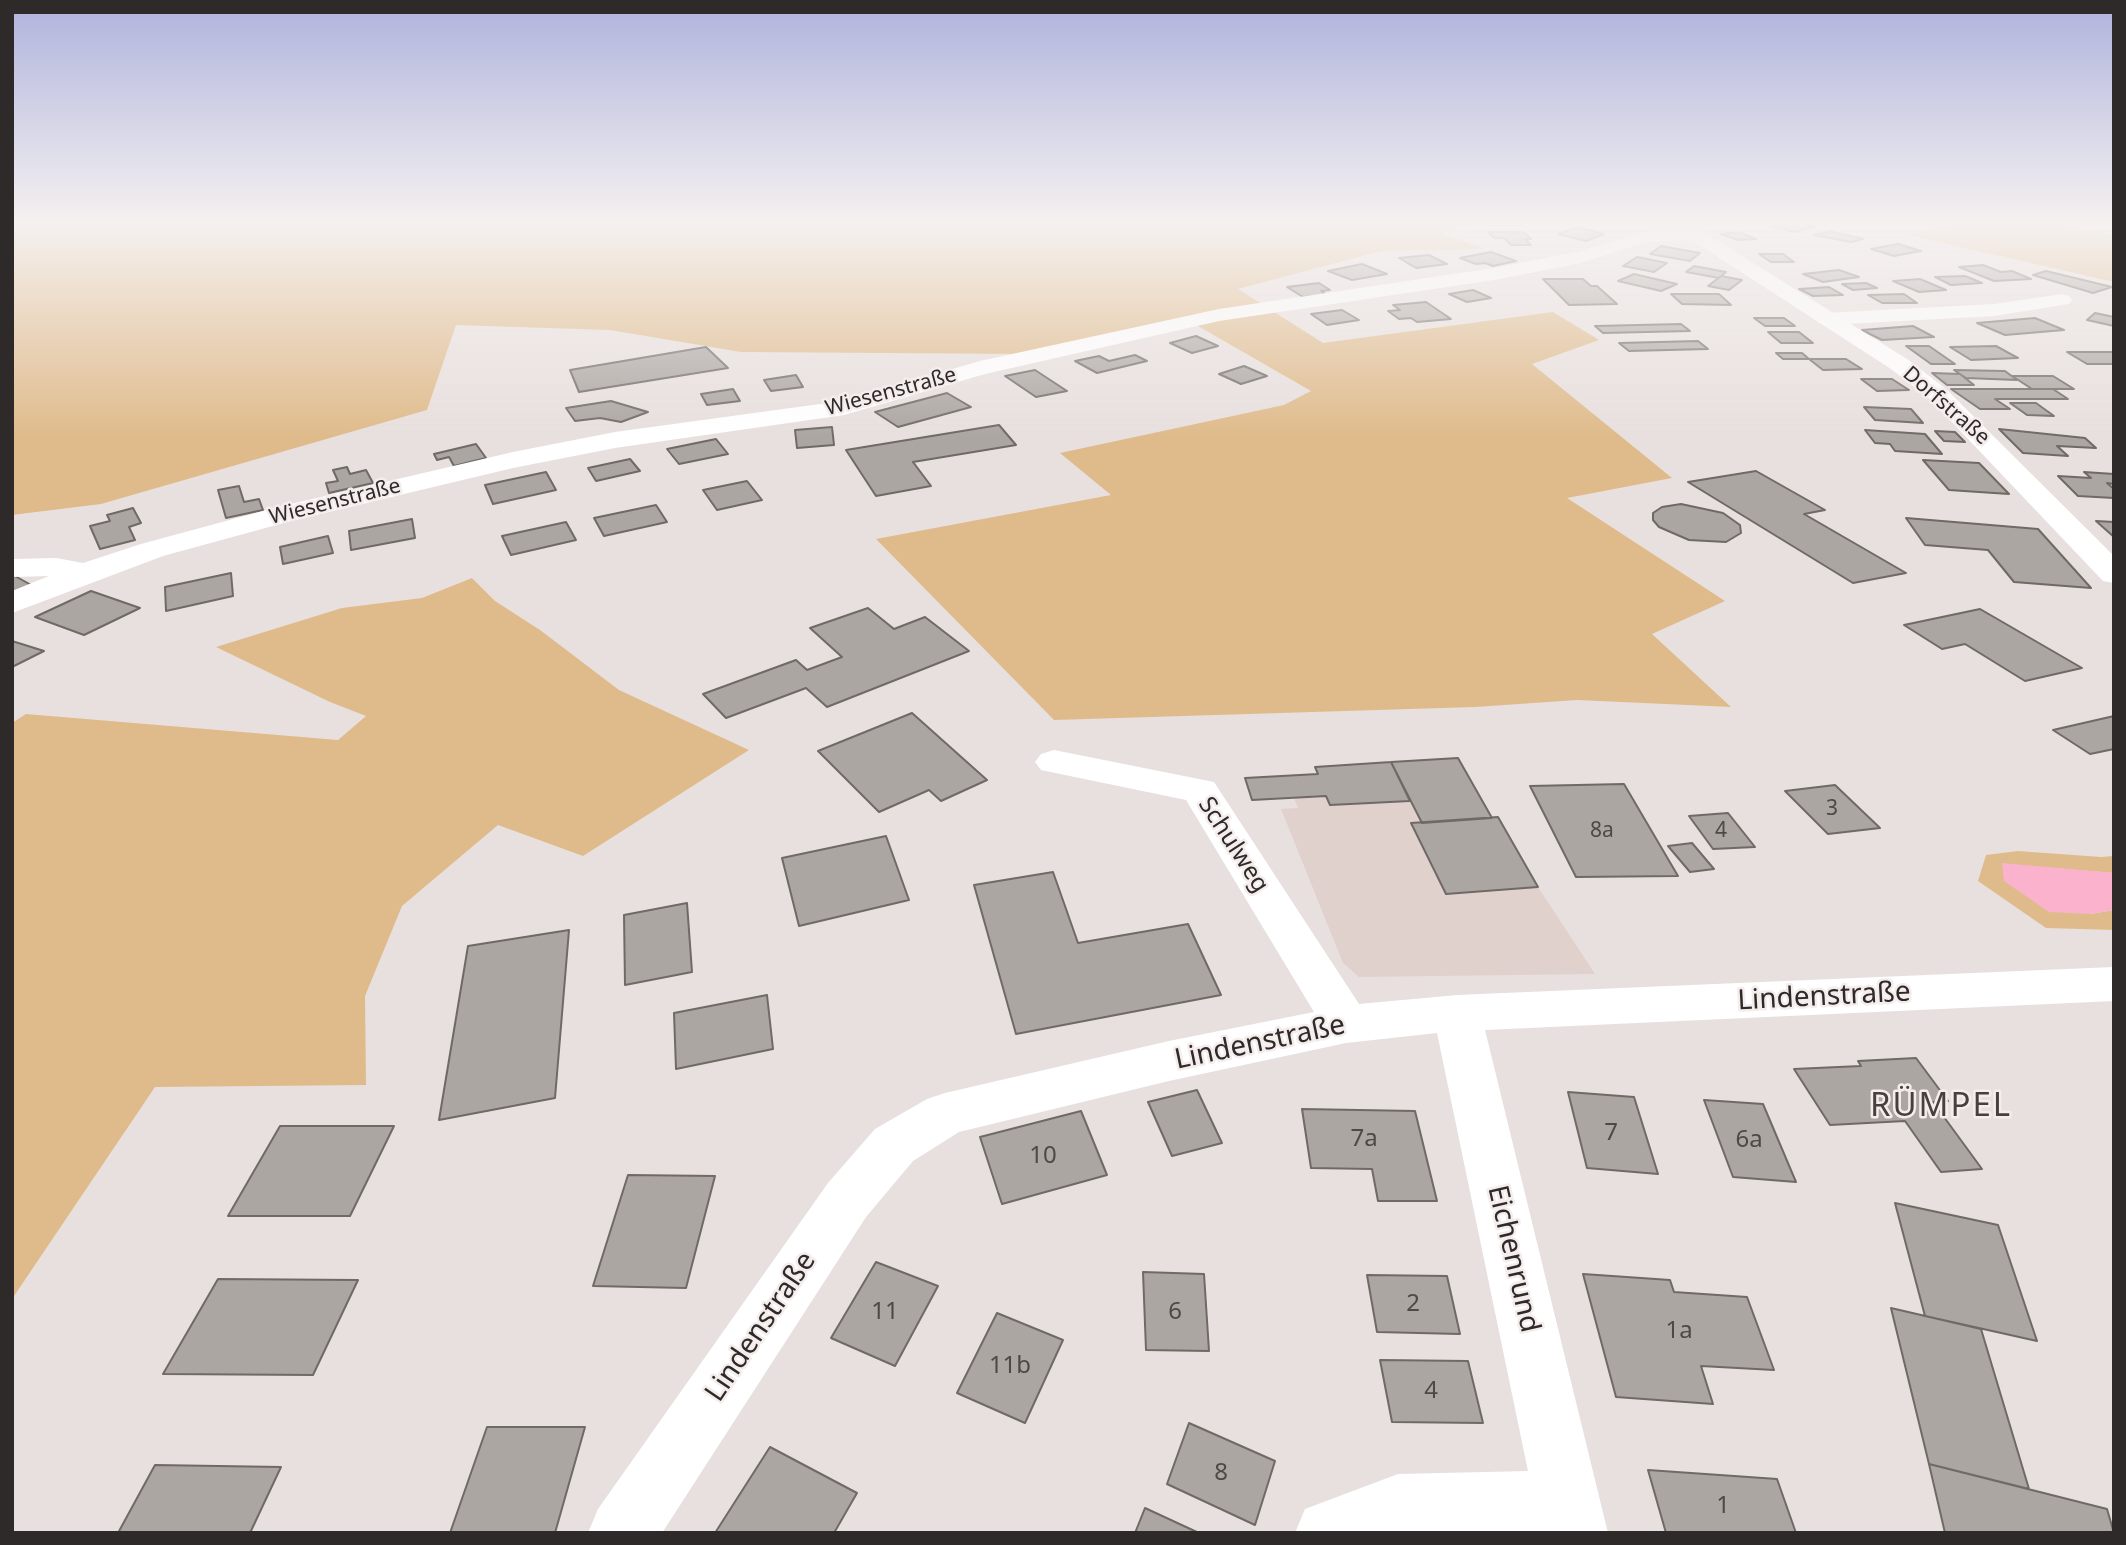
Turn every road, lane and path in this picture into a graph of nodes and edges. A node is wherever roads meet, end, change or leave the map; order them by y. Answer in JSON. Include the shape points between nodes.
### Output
{"nodes":[{"id":1,"x":1366,"y":293,"type":"edge"},
{"id":2,"x":1787,"y":293,"type":"edge"},
{"id":3,"x":2062,"y":300,"type":"dead end"},
{"id":4,"x":1826,"y":319,"type":"junction"},
{"id":5,"x":12,"y":568,"type":"edge"},
{"id":6,"x":87,"y":572,"type":"junction"},
{"id":7,"x":2114,"y":574,"type":"edge"},
{"id":8,"x":12,"y":603,"type":"edge"},
{"id":9,"x":1054,"y":762,"type":"dead end"},
{"id":10,"x":2114,"y":984,"type":"edge"},
{"id":11,"x":1457,"y":1013,"type":"junction"},
{"id":12,"x":1346,"y":1024,"type":"junction"},
{"id":13,"x":1572,"y":1519,"type":"edge"},
{"id":14,"x":622,"y":1533,"type":"edge"},
{"id":15,"x":1329,"y":1533,"type":"edge"}],
"edges":[{"from":1,"to":6,"type":"street","name":"Wiesenstraße","via":[[1219,315],[980,368],[831,410],[546,453],[284,514]]},
{"from":2,"to":4,"type":"street","name":"Dorfstraße"},
{"from":3,"to":4,"type":"street","via":[[1994,310]]},
{"from":4,"to":7,"type":"street","name":"Dorfstraße","via":[[1938,394]]},
{"from":5,"to":6,"type":"street"},
{"from":6,"to":8,"type":"street","name":"Wiesenstraße"},
{"from":9,"to":12,"type":"street","name":"Schulweg","via":[[1200,791]]},
{"from":10,"to":11,"type":"street","name":"Lindenstraße"},
{"from":11,"to":12,"type":"street","name":"Lindenstraße"},
{"from":11,"to":13,"type":"street","name":"Eichenrund"},
{"from":12,"to":14,"type":"street","name":"Lindenstraße","via":[[945,1114],[894,1145],[847,1200]]},
{"from":13,"to":15,"type":"street","name":"Eichenrund","via":[[1398,1507]]}]}
